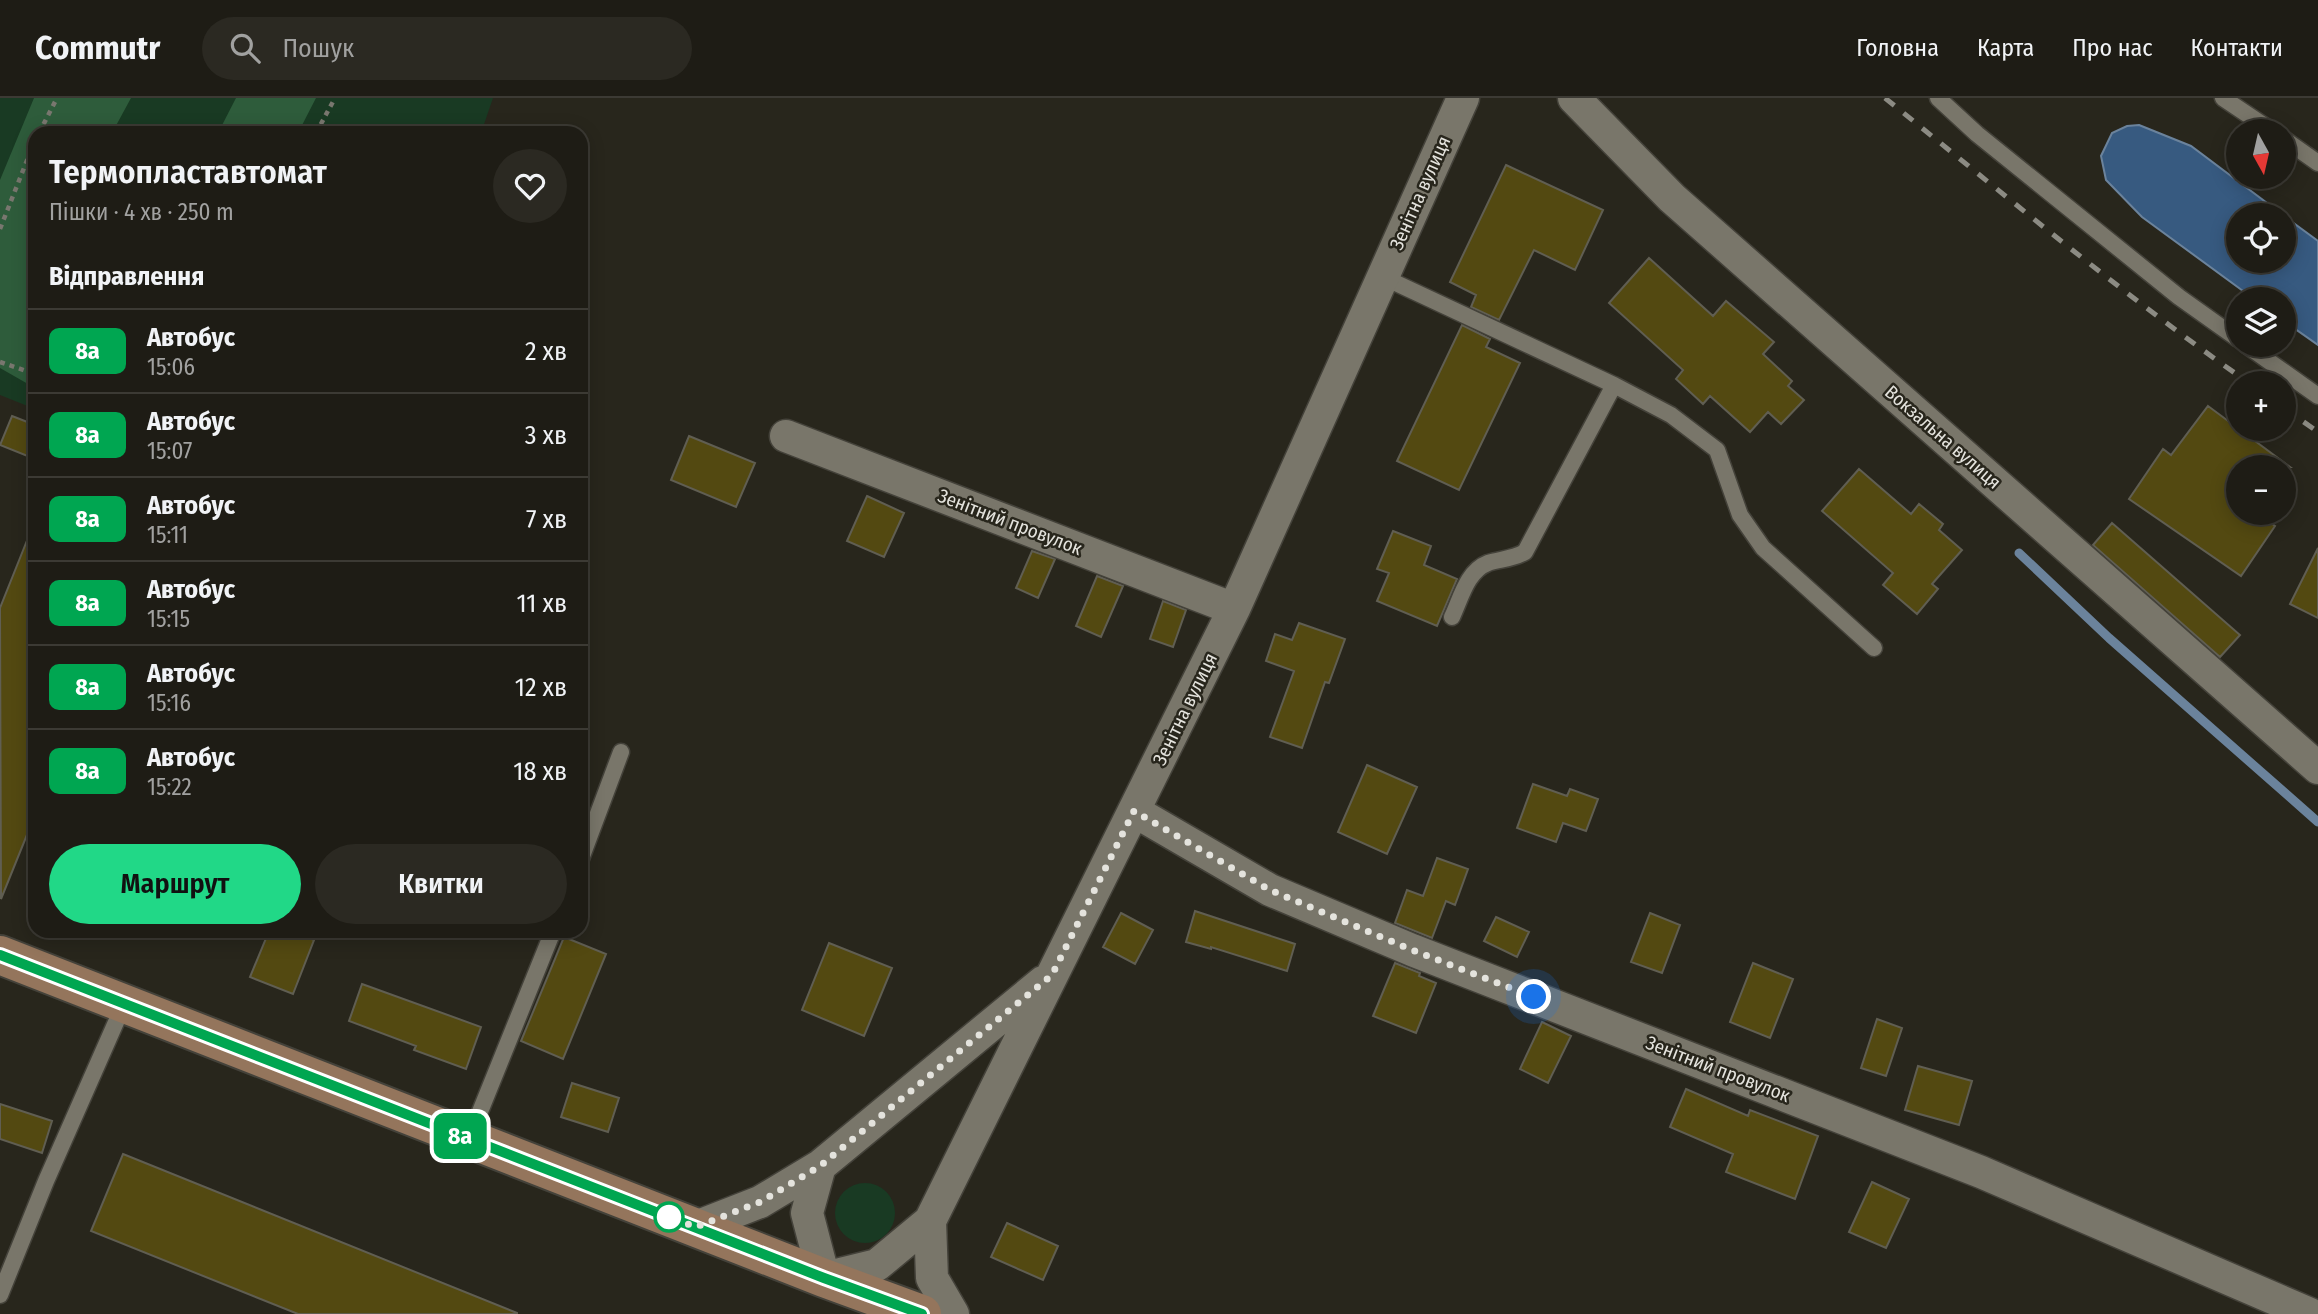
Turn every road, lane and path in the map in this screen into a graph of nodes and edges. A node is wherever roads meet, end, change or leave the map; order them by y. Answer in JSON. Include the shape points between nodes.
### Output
{"nodes":[{"id":1,"x":57,"y":98,"type":"edge"},
{"id":2,"x":335,"y":98,"type":"edge"},
{"id":3,"x":1464,"y":98,"type":"edge"},
{"id":4,"x":1574,"y":98,"type":"edge"},
{"id":5,"x":1938,"y":98,"type":"edge"},
{"id":6,"x":2223,"y":98,"type":"edge"},
{"id":7,"x":2254,"y":119,"type":"edge"},
{"id":8,"x":42,"y":126,"type":"edge"},
{"id":9,"x":320,"y":126,"type":"edge"},
{"id":10,"x":2296,"y":147,"type":"edge"},
{"id":11,"x":28,"y":157,"type":"edge"},
{"id":12,"x":2318,"y":163,"type":"edge"},
{"id":13,"x":0,"y":229,"type":"edge"},
{"id":14,"x":1383,"y":277,"type":"junction"},
{"id":15,"x":2226,"y":330,"type":"edge"},
{"id":16,"x":2263,"y":357,"type":"edge"},
{"id":17,"x":0,"y":362,"type":"edge"},
{"id":18,"x":28,"y":372,"type":"edge"},
{"id":19,"x":1614,"y":385,"type":"junction"},
{"id":20,"x":2318,"y":396,"type":"edge"},
{"id":21,"x":786,"y":436,"type":"dead end"},
{"id":22,"x":1234,"y":609,"type":"junction"},
{"id":23,"x":1452,"y":617,"type":"dead end"},
{"id":24,"x":1874,"y":648,"type":"dead end"},
{"id":25,"x":621,"y":752,"type":"dead end"},
{"id":26,"x":2318,"y":768,"type":"edge"},
{"id":27,"x":1134,"y":811,"type":"junction"},
{"id":28,"x":588,"y":840,"type":"edge"},
{"id":29,"x":549,"y":938,"type":"edge"},
{"id":30,"x":0,"y":955,"type":"edge"},
{"id":31,"x":1052,"y":975,"type":"junction"},
{"id":32,"x":124,"y":1004,"type":"junction"},
{"id":33,"x":469,"y":1139,"type":"junction"},
{"id":34,"x":820,"y":1166,"type":"junction"},
{"id":35,"x":930,"y":1221,"type":"junction"},
{"id":36,"x":696,"y":1227,"type":"junction"},
{"id":37,"x":824,"y":1278,"type":"junction"},
{"id":38,"x":0,"y":1295,"type":"edge"},
{"id":39,"x":922,"y":1314,"type":"edge"},
{"id":40,"x":953,"y":1314,"type":"edge"},
{"id":41,"x":2309,"y":1314,"type":"edge"}],
"edges":[{"from":1,"to":8,"type":"path"},
{"from":2,"to":9,"type":"path"},
{"from":3,"to":14,"type":"street","name":"Зенітна вулиця"},
{"from":4,"to":26,"type":"street","name":"Вокзальна вулиця","via":[[1672,198]]},
{"from":5,"to":15,"type":"lane","via":[[1977,134]]},
{"from":6,"to":7,"type":"lane"},
{"from":10,"to":12,"type":"lane"},
{"from":11,"to":13,"type":"path"},
{"from":14,"to":19,"type":"lane"},
{"from":14,"to":22,"type":"street","name":"Зенітна вулиця"},
{"from":16,"to":20,"type":"lane"},
{"from":17,"to":18,"type":"path"},
{"from":19,"to":23,"type":"lane","via":[[1525,552],[1474,570]]},
{"from":19,"to":24,"type":"lane","via":[[1671,415],[1717,450],[1740,514],[1763,548]]},
{"from":21,"to":22,"type":"street","name":"Зенітний провулок"},
{"from":22,"to":27,"type":"street","name":"Зенітна вулиця"},
{"from":25,"to":28,"type":"lane"},
{"from":27,"to":31,"type":"street","name":"Зенітна вулиця"},
{"from":27,"to":41,"type":"street","name":"Зенітний провулок","via":[[1270,890],[1981,1172]]},
{"from":29,"to":33,"type":"lane"},
{"from":30,"to":32,"type":"main road"},
{"from":31,"to":34,"type":"street"},
{"from":31,"to":35,"type":"street","name":"Зенітна вулиця"},
{"from":32,"to":33,"type":"main road"},
{"from":32,"to":38,"type":"lane"},
{"from":33,"to":36,"type":"main road"},
{"from":34,"to":36,"type":"street","via":[[760,1202]]},
{"from":34,"to":37,"type":"street","via":[[807,1213]]},
{"from":35,"to":37,"type":"street","via":[[877,1265]]},
{"from":35,"to":40,"type":"street","name":"Зенітна вулиця","via":[[932,1278]]},
{"from":36,"to":37,"type":"main road"},
{"from":37,"to":39,"type":"main road"}]}
